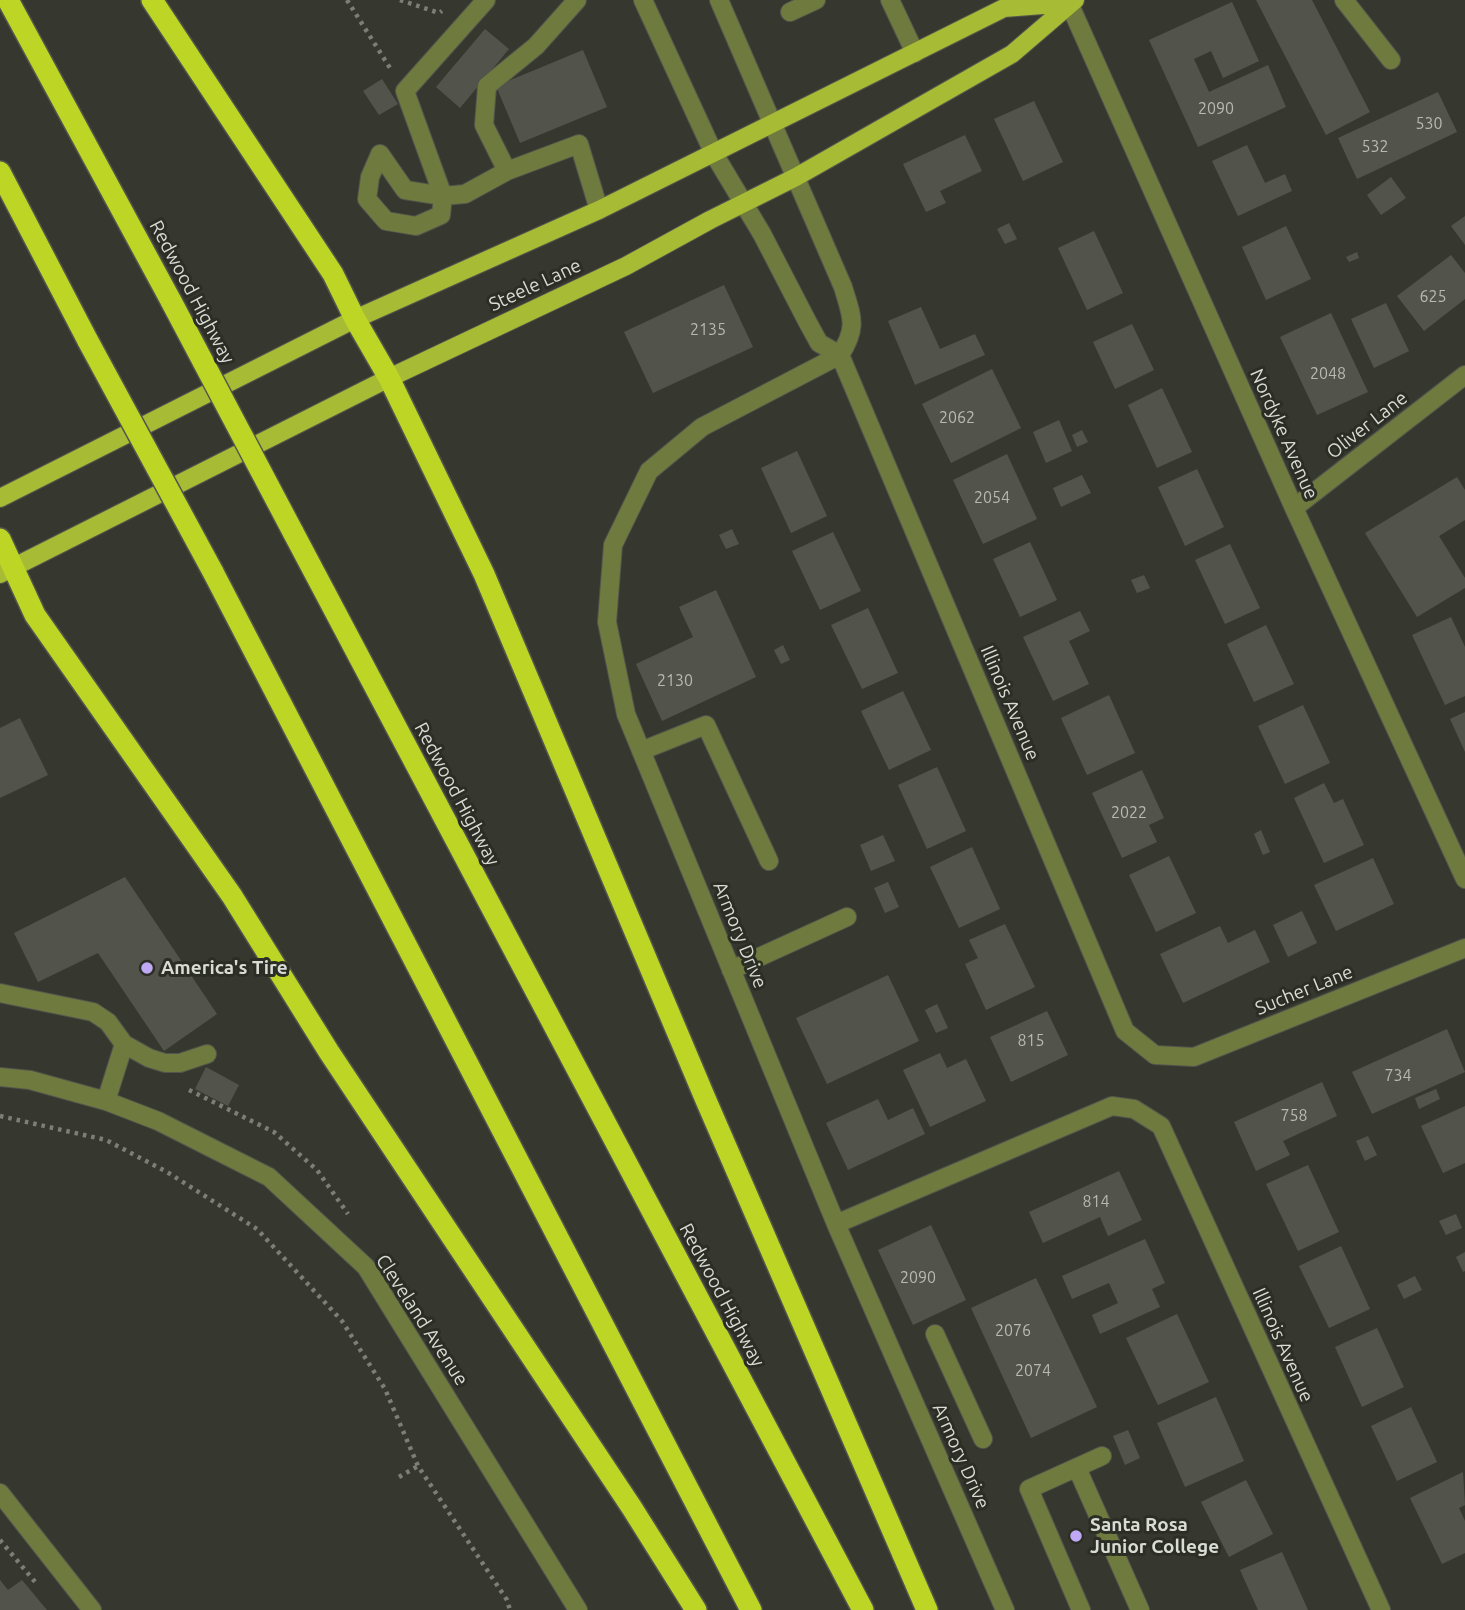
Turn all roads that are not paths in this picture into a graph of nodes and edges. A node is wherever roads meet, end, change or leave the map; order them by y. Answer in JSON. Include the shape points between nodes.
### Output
{"nodes":[{"id":1,"x":8,"y":0,"type":"edge"},
{"id":2,"x":152,"y":0,"type":"edge"},
{"id":3,"x":486,"y":0,"type":"edge"},
{"id":4,"x":577,"y":0,"type":"edge"},
{"id":5,"x":643,"y":0,"type":"edge"},
{"id":6,"x":719,"y":0,"type":"edge"},
{"id":7,"x":816,"y":0,"type":"edge"},
{"id":8,"x":890,"y":0,"type":"edge"},
{"id":9,"x":1345,"y":0,"type":"edge"},
{"id":10,"x":1072,"y":2,"type":"edge"},
{"id":11,"x":790,"y":12,"type":"dead end"},
{"id":12,"x":915,"y":53,"type":"junction"},
{"id":13,"x":1391,"y":60,"type":"dead end"},
{"id":14,"x":772,"y":123,"type":"junction"},
{"id":15,"x":714,"y":153,"type":"junction"},
{"id":16,"x":507,"y":171,"type":"junction"},
{"id":17,"x":0,"y":172,"type":"edge"},
{"id":18,"x":796,"y":177,"type":"junction"},
{"id":19,"x":443,"y":196,"type":"junction"},
{"id":20,"x":743,"y":204,"type":"junction"},
{"id":21,"x":599,"y":210,"type":"junction"},
{"id":22,"x":355,"y":319,"type":"junction"},
{"id":23,"x":840,"y":355,"type":"junction"},
{"id":24,"x":1465,"y":375,"type":"edge"},
{"id":25,"x":388,"y":378,"type":"junction"},
{"id":26,"x":0,"y":498,"type":"edge"},
{"id":27,"x":1294,"y":508,"type":"junction"},
{"id":28,"x":0,"y":539,"type":"edge"},
{"id":29,"x":7,"y":570,"type":"edge"},
{"id":30,"x":641,"y":751,"type":"junction"},
{"id":31,"x":769,"y":861,"type":"dead end"},
{"id":32,"x":1465,"y":879,"type":"edge"},
{"id":33,"x":847,"y":917,"type":"dead end"},
{"id":34,"x":1465,"y":948,"type":"edge"},
{"id":35,"x":732,"y":970,"type":"junction"},
{"id":36,"x":0,"y":993,"type":"edge"},
{"id":37,"x":124,"y":1044,"type":"junction"},
{"id":38,"x":207,"y":1054,"type":"dead end"},
{"id":39,"x":1155,"y":1055,"type":"joint"},
{"id":40,"x":0,"y":1077,"type":"edge"},
{"id":41,"x":106,"y":1101,"type":"junction"},
{"id":42,"x":836,"y":1224,"type":"junction"},
{"id":43,"x":935,"y":1334,"type":"dead end"},
{"id":44,"x":983,"y":1439,"type":"dead end"},
{"id":45,"x":1102,"y":1456,"type":"dead end"},
{"id":46,"x":1077,"y":1468,"type":"junction"},
{"id":47,"x":0,"y":1493,"type":"edge"},
{"id":48,"x":92,"y":1610,"type":"edge"},
{"id":49,"x":578,"y":1610,"type":"edge"},
{"id":50,"x":696,"y":1610,"type":"edge"},
{"id":51,"x":751,"y":1610,"type":"edge"},
{"id":52,"x":863,"y":1610,"type":"edge"},
{"id":53,"x":927,"y":1610,"type":"edge"},
{"id":54,"x":1005,"y":1610,"type":"edge"},
{"id":55,"x":1081,"y":1610,"type":"edge"},
{"id":56,"x":1140,"y":1610,"type":"edge"},
{"id":57,"x":1381,"y":1610,"type":"edge"}],
"edges":[{"from":1,"to":52,"type":"highway","name":"Redwood Highway","bridge":true},
{"from":2,"to":22,"type":"highway","via":[[333,274]]},
{"from":3,"to":19,"type":"street","via":[[405,91]]},
{"from":4,"to":16,"type":"street","via":[[536,46],[487,86],[484,125]]},
{"from":5,"to":15,"type":"street","name":"Illinois Avenue"},
{"from":6,"to":14,"type":"street"},
{"from":7,"to":11,"type":"street"},
{"from":8,"to":12,"type":"street"},
{"from":9,"to":13,"type":"street"},
{"from":10,"to":12,"type":"main road","via":[[1004,8]]},
{"from":10,"to":18,"type":"main road","name":"Steele Lane","via":[[1012,54]]},
{"from":10,"to":27,"type":"street","name":"Nordyke Avenue"},
{"from":12,"to":14,"type":"main road"},
{"from":14,"to":15,"type":"main road"},
{"from":14,"to":18,"type":"street"},
{"from":15,"to":20,"type":"street","name":"Illinois Avenue"},
{"from":15,"to":21,"type":"main road"},
{"from":16,"to":19,"type":"street","via":[[465,194]]},
{"from":16,"to":21,"type":"street","via":[[579,144]]},
{"from":17,"to":51,"type":"highway","bridge":true,"via":[[213,572]]},
{"from":18,"to":20,"type":"main road","name":"Steele Lane"},
{"from":18,"to":23,"type":"street","via":[[853,320],[850,339]]},
{"from":19,"to":19,"type":"street","via":[[405,190],[380,154],[370,177],[368,199],[386,221],[416,226],[428,221],[441,215]]},
{"from":20,"to":23,"type":"street","name":"Illinois Avenue","via":[[819,343]]},
{"from":20,"to":25,"type":"main road","name":"Steele Lane","via":[[626,266]]},
{"from":21,"to":22,"type":"main road"},
{"from":22,"to":25,"type":"highway"},
{"from":22,"to":26,"type":"main road"},
{"from":23,"to":30,"type":"street","name":"Armory Drive","via":[[702,427],[649,471],[613,545],[607,622],[626,714]]},
{"from":23,"to":39,"type":"street","name":"Illinois Avenue","via":[[1125,1031]]},
{"from":24,"to":27,"type":"street","name":"Oliver Lane"},
{"from":25,"to":29,"type":"main road","name":"Steele Lane"},
{"from":25,"to":53,"type":"highway","via":[[484,574]]},
{"from":27,"to":32,"type":"street","name":"Nordyke Avenue"},
{"from":28,"to":29,"type":"highway"},
{"from":29,"to":50,"type":"highway","via":[[232,896],[329,1052]]},
{"from":30,"to":31,"type":"street","via":[[706,725]]},
{"from":30,"to":35,"type":"street","name":"Armory Drive"},
{"from":33,"to":35,"type":"street"},
{"from":34,"to":39,"type":"street","name":"Sucher Lane","via":[[1194,1057]]},
{"from":35,"to":42,"type":"street","name":"Armory Drive"},
{"from":36,"to":37,"type":"street","via":[[93,1012],[108,1022]]},
{"from":37,"to":38,"type":"street","via":[[165,1063]]},
{"from":37,"to":41,"type":"street"},
{"from":40,"to":41,"type":"street","name":"Cleveland Avenue","via":[[30,1080]]},
{"from":41,"to":49,"type":"street","name":"Cleveland Avenue","via":[[158,1121],[269,1177],[366,1267]]},
{"from":42,"to":54,"type":"street","name":"Armory Drive"},
{"from":42,"to":57,"type":"street","name":"Illinois Avenue","via":[[1112,1106],[1133,1109],[1161,1126]]},
{"from":43,"to":44,"type":"street"},
{"from":45,"to":46,"type":"street"},
{"from":46,"to":55,"type":"street","via":[[1029,1489]]},
{"from":46,"to":56,"type":"street"},
{"from":47,"to":48,"type":"street"}]}
